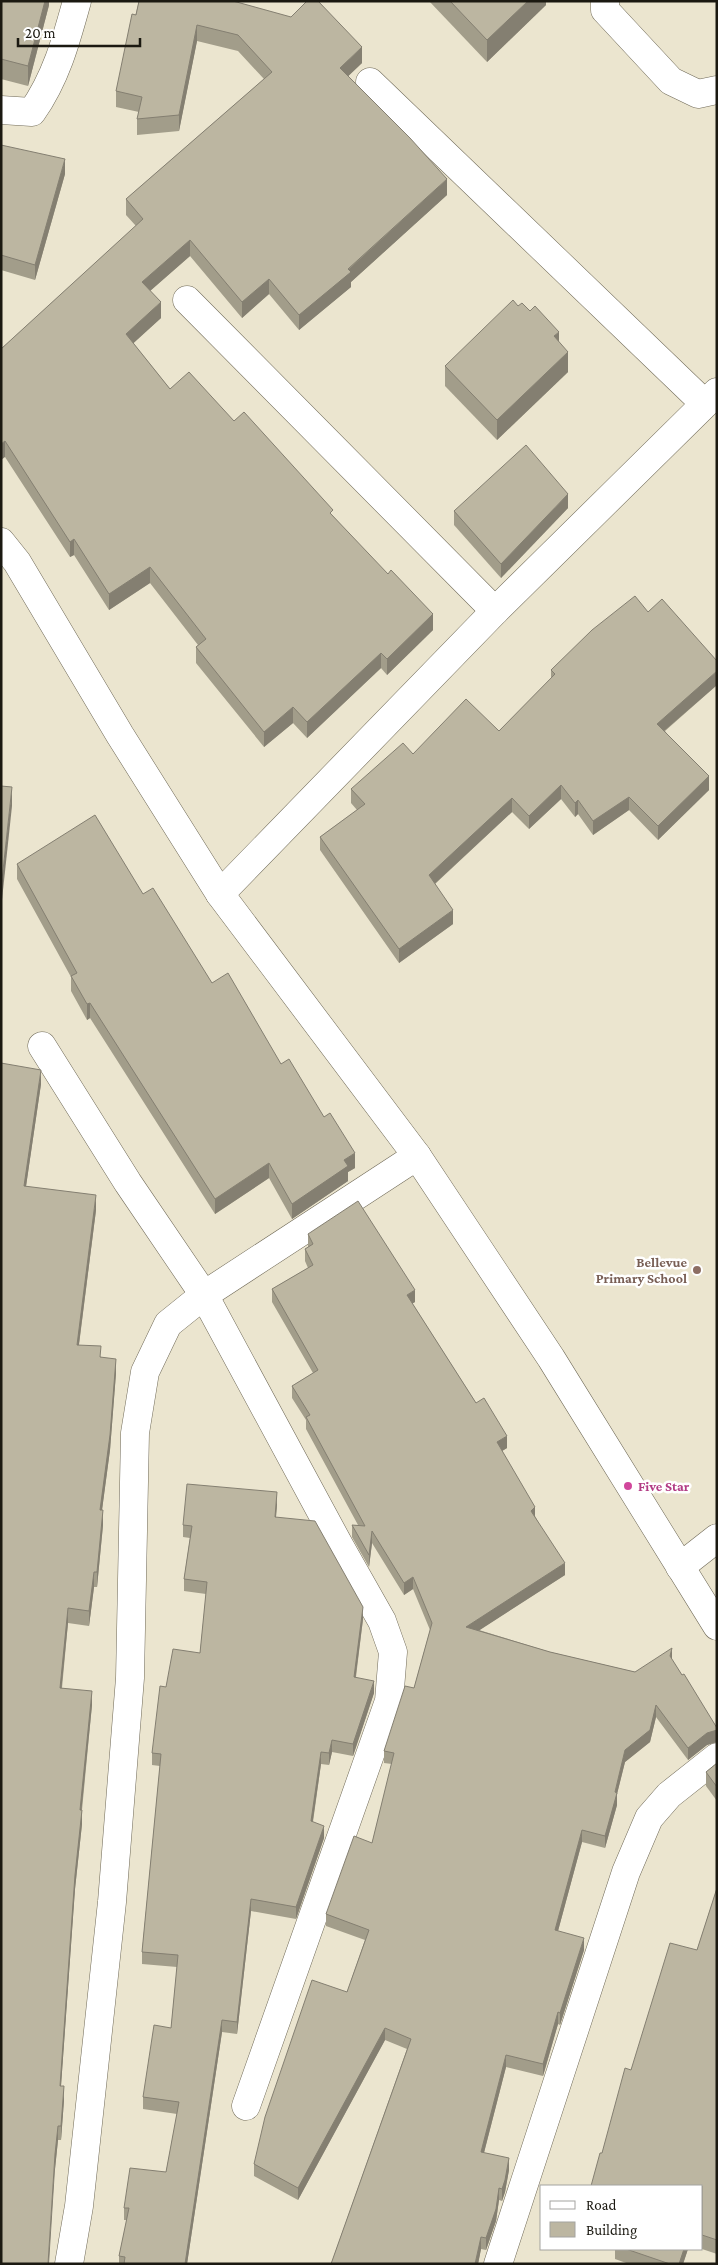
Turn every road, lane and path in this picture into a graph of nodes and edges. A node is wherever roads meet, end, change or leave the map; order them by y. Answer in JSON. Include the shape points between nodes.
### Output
{"nodes":[{"id":1,"x":77,"y":1,"type":"edge"},
{"id":2,"x":605,"y":1,"type":"edge"},
{"id":3,"x":370,"y":82,"type":"dead end"},
{"id":4,"x":717,"y":90,"type":"edge"},
{"id":5,"x":1,"y":110,"type":"edge"},
{"id":6,"x":186,"y":300,"type":"dead end"},
{"id":7,"x":710,"y":398,"type":"edge"},
{"id":8,"x":6,"y":560,"type":"edge"},
{"id":9,"x":495,"y":611,"type":"junction"},
{"id":10,"x":220,"y":894,"type":"junction"},
{"id":11,"x":42,"y":1046,"type":"dead end"},
{"id":12,"x":417,"y":1156,"type":"junction"},
{"id":13,"x":204,"y":1295,"type":"junction"},
{"id":14,"x":717,"y":1538,"type":"edge"},
{"id":15,"x":680,"y":1567,"type":"junction"},
{"id":16,"x":717,"y":1626,"type":"edge"},
{"id":17,"x":717,"y":1757,"type":"edge"},
{"id":18,"x":246,"y":2106,"type":"dead end"},
{"id":19,"x":69,"y":2264,"type":"edge"},
{"id":20,"x":498,"y":2264,"type":"edge"}],
"edges":[{"from":1,"to":5,"type":"street","via":[[60,61],[41,100],[32,112]]},
{"from":2,"to":4,"type":"street","via":[[605,10],[671,81],[698,94]]},
{"from":3,"to":7,"type":"street"},
{"from":6,"to":9,"type":"street"},
{"from":7,"to":9,"type":"street"},
{"from":8,"to":10,"type":"street"},
{"from":9,"to":10,"type":"street"},
{"from":10,"to":12,"type":"street"},
{"from":11,"to":13,"type":"street","via":[[128,1183]]},
{"from":12,"to":13,"type":"street"},
{"from":12,"to":15,"type":"street","via":[[551,1358]]},
{"from":13,"to":18,"type":"street","via":[[382,1621],[393,1652],[390,1701]]},
{"from":13,"to":19,"type":"street","via":[[168,1324],[145,1372],[135,1433],[130,1688],[111,1912],[79,2206]]},
{"from":14,"to":15,"type":"street"},
{"from":15,"to":16,"type":"street"},
{"from":17,"to":20,"type":"street","via":[[669,1795],[649,1818],[626,1872]]}]}
